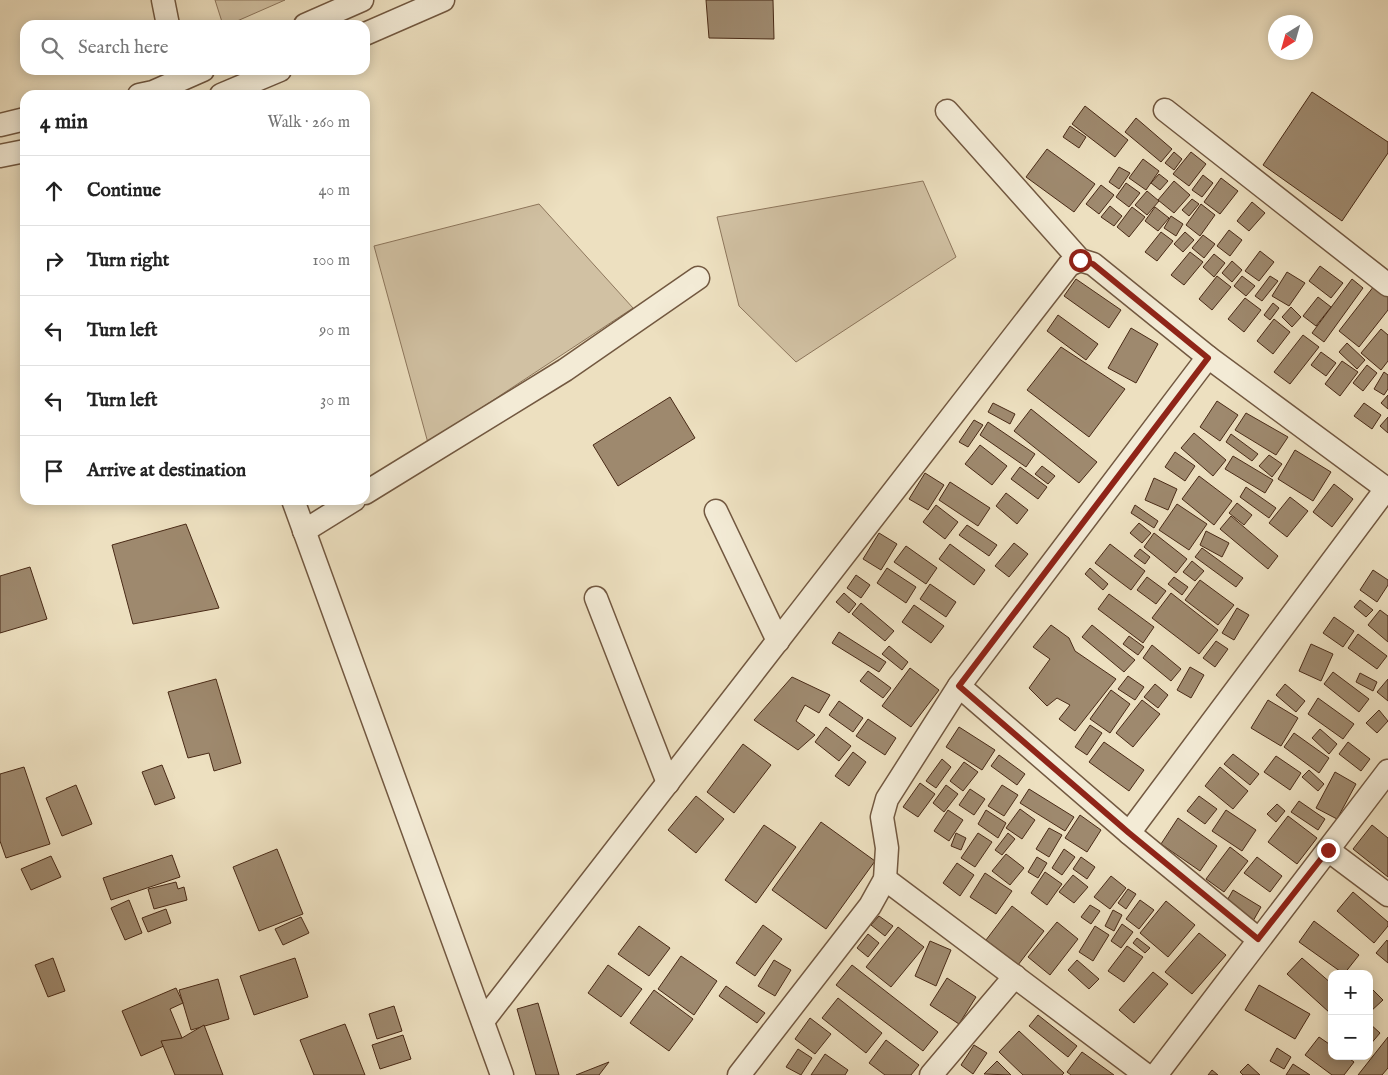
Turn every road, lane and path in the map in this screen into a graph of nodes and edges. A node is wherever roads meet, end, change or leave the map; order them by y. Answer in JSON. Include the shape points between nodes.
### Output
{"nodes":[{"id":1,"x":163,"y":0,"type":"edge"},
{"id":2,"x":362,"y":0,"type":"edge"},
{"id":3,"x":444,"y":0,"type":"edge"},
{"id":4,"x":167,"y":20,"type":"edge"},
{"id":5,"x":316,"y":20,"type":"edge"},
{"id":6,"x":370,"y":32,"type":"edge"},
{"id":7,"x":158,"y":75,"type":"edge"},
{"id":8,"x":191,"y":75,"type":"edge"},
{"id":9,"x":268,"y":75,"type":"edge"},
{"id":10,"x":148,"y":90,"type":"edge"},
{"id":11,"x":156,"y":90,"type":"edge"},
{"id":12,"x":234,"y":90,"type":"edge"},
{"id":13,"x":1165,"y":110,"type":"dead end"},
{"id":14,"x":947,"y":111,"type":"dead end"},
{"id":15,"x":20,"y":120,"type":"edge"},
{"id":16,"x":0,"y":125,"type":"edge"},
{"id":17,"x":20,"y":152,"type":"edge"},
{"id":18,"x":0,"y":156,"type":"edge"},
{"id":19,"x":1080,"y":260,"type":"junction"},
{"id":20,"x":698,"y":278,"type":"dead end"},
{"id":21,"x":1388,"y":285,"type":"edge"},
{"id":22,"x":1208,"y":358,"type":"junction"},
{"id":23,"x":370,"y":490,"type":"edge"},
{"id":24,"x":1387,"y":490,"type":"edge"},
{"id":25,"x":295,"y":505,"type":"edge"},
{"id":26,"x":346,"y":505,"type":"edge"},
{"id":27,"x":716,"y":511,"type":"dead end"},
{"id":28,"x":304,"y":531,"type":"junction"},
{"id":29,"x":596,"y":598,"type":"dead end"},
{"id":30,"x":778,"y":641,"type":"junction"},
{"id":31,"x":959,"y":686,"type":"junction"},
{"id":32,"x":1388,"y":771,"type":"edge"},
{"id":33,"x":668,"y":783,"type":"junction"},
{"id":34,"x":1129,"y":833,"type":"junction"},
{"id":35,"x":1328,"y":850,"type":"junction"},
{"id":36,"x":885,"y":879,"type":"junction"},
{"id":37,"x":1388,"y":895,"type":"edge"},
{"id":38,"x":1258,"y":939,"type":"junction"},
{"id":39,"x":1015,"y":976,"type":"junction"},
{"id":40,"x":483,"y":1021,"type":"junction"},
{"id":41,"x":502,"y":1075,"type":"edge"},
{"id":42,"x":739,"y":1075,"type":"edge"},
{"id":43,"x":931,"y":1075,"type":"edge"},
{"id":44,"x":1146,"y":1075,"type":"edge"},
{"id":45,"x":1156,"y":1075,"type":"edge"}],
"edges":[{"from":1,"to":4,"type":"street"},
{"from":2,"to":5,"type":"street"},
{"from":3,"to":6,"type":"street"},
{"from":7,"to":10,"type":"street"},
{"from":8,"to":11,"type":"street"},
{"from":9,"to":12,"type":"street"},
{"from":13,"to":21,"type":"street"},
{"from":14,"to":19,"type":"street"},
{"from":15,"to":16,"type":"street"},
{"from":17,"to":18,"type":"street"},
{"from":19,"to":22,"type":"street","via":[[1093,264]]},
{"from":19,"to":30,"type":"street","via":[[1069,265]]},
{"from":20,"to":23,"type":"street","via":[[565,370]]},
{"from":22,"to":24,"type":"street"},
{"from":22,"to":31,"type":"street"},
{"from":24,"to":34,"type":"street"},
{"from":25,"to":28,"type":"street"},
{"from":26,"to":28,"type":"street"},
{"from":27,"to":30,"type":"street"},
{"from":28,"to":40,"type":"street"},
{"from":29,"to":33,"type":"street"},
{"from":30,"to":33,"type":"street"},
{"from":31,"to":34,"type":"street"},
{"from":31,"to":36,"type":"street","via":[[888,799],[882,816]]},
{"from":32,"to":35,"type":"street"},
{"from":33,"to":40,"type":"street"},
{"from":34,"to":38,"type":"street"},
{"from":35,"to":37,"type":"street"},
{"from":35,"to":38,"type":"street"},
{"from":36,"to":39,"type":"street"},
{"from":36,"to":42,"type":"street","via":[[870,906]]},
{"from":38,"to":45,"type":"street"},
{"from":39,"to":43,"type":"street"},
{"from":39,"to":44,"type":"street"},
{"from":40,"to":41,"type":"street"}]}
